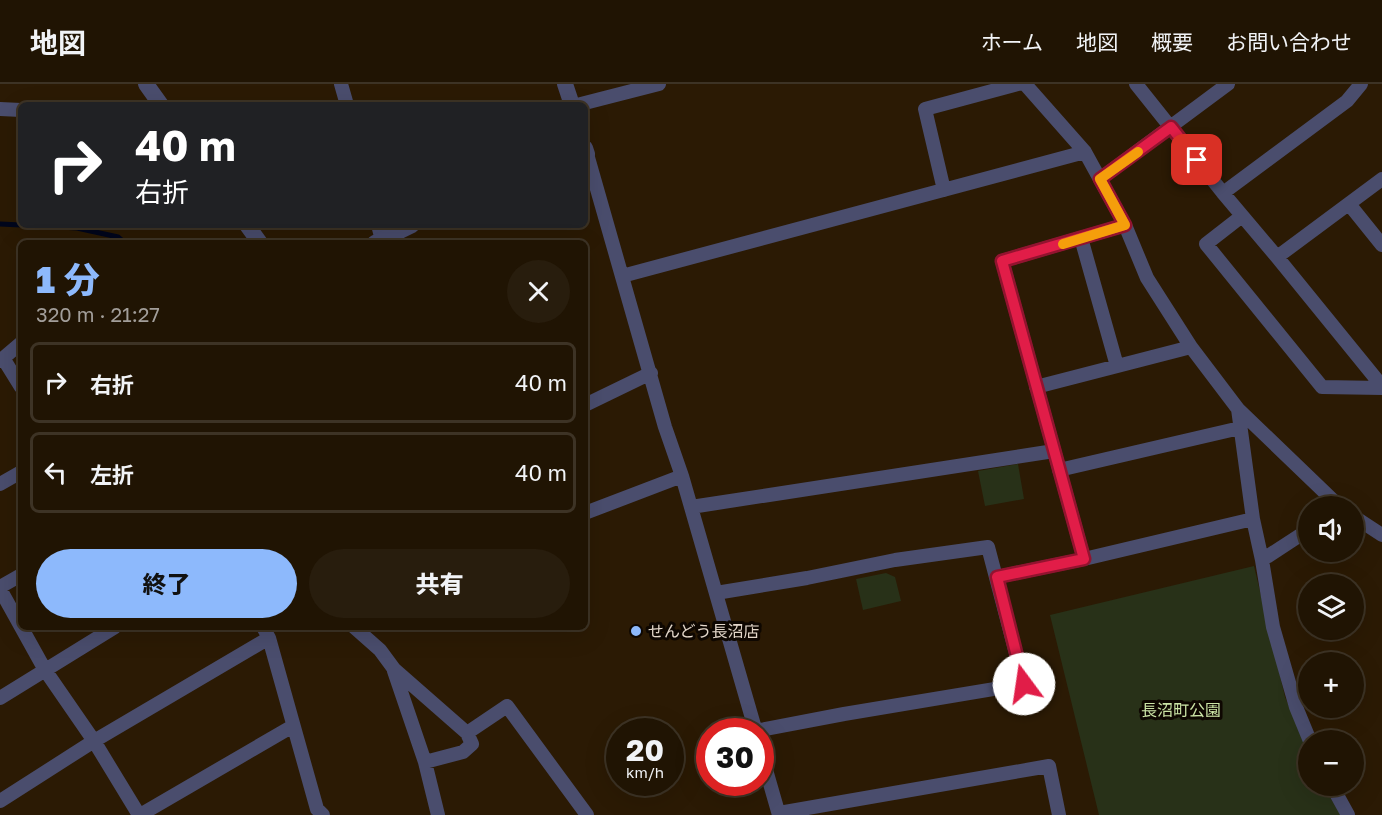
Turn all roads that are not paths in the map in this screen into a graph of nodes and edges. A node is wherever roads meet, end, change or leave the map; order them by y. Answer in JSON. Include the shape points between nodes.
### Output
{"nodes":[{"id":1,"x":146,"y":84,"type":"edge"},
{"id":2,"x":341,"y":84,"type":"edge"},
{"id":3,"x":566,"y":84,"type":"edge"},
{"id":4,"x":659,"y":84,"type":"edge"},
{"id":5,"x":1018,"y":84,"type":"edge"},
{"id":6,"x":1026,"y":84,"type":"edge"},
{"id":7,"x":1136,"y":84,"type":"edge"},
{"id":8,"x":1228,"y":84,"type":"edge"},
{"id":9,"x":1360,"y":84,"type":"edge"},
{"id":10,"x":156,"y":102,"type":"edge"},
{"id":11,"x":345,"y":102,"type":"edge"},
{"id":12,"x":571,"y":102,"type":"edge"},
{"id":13,"x":588,"y":102,"type":"edge"},
{"id":14,"x":0,"y":109,"type":"edge"},
{"id":15,"x":18,"y":110,"type":"edge"},
{"id":16,"x":1171,"y":127,"type":"junction"},
{"id":17,"x":1085,"y":152,"type":"junction"},
{"id":18,"x":588,"y":159,"type":"edge"},
{"id":19,"x":1100,"y":179,"type":"junction"},
{"id":20,"x":1382,"y":179,"type":"edge"},
{"id":21,"x":944,"y":190,"type":"junction"},
{"id":22,"x":1223,"y":194,"type":"junction"},
{"id":23,"x":1349,"y":204,"type":"junction"},
{"id":24,"x":1242,"y":216,"type":"junction"},
{"id":25,"x":1125,"y":225,"type":"junction"},
{"id":26,"x":403,"y":228,"type":"edge"},
{"id":27,"x":378,"y":236,"type":"edge"},
{"id":28,"x":1080,"y":238,"type":"junction"},
{"id":29,"x":1382,"y":245,"type":"edge"},
{"id":30,"x":1277,"y":258,"type":"junction"},
{"id":31,"x":622,"y":276,"type":"junction"},
{"id":32,"x":18,"y":346,"type":"edge"},
{"id":33,"x":1191,"y":347,"type":"junction"},
{"id":34,"x":2,"y":359,"type":"edge"},
{"id":35,"x":1117,"y":366,"type":"junction"},
{"id":36,"x":651,"y":373,"type":"junction"},
{"id":37,"x":18,"y":383,"type":"edge"},
{"id":38,"x":1036,"y":387,"type":"junction"},
{"id":39,"x":1382,"y":387,"type":"edge"},
{"id":40,"x":588,"y":404,"type":"edge"},
{"id":41,"x":1238,"y":409,"type":"junction"},
{"id":42,"x":1240,"y":428,"type":"junction"},
{"id":43,"x":1054,"y":451,"type":"junction"},
{"id":44,"x":1059,"y":470,"type":"junction"},
{"id":45,"x":18,"y":474,"type":"edge"},
{"id":46,"x":682,"y":476,"type":"junction"},
{"id":47,"x":0,"y":484,"type":"edge"},
{"id":48,"x":1329,"y":496,"type":"edge"},
{"id":49,"x":691,"y":507,"type":"junction"},
{"id":50,"x":588,"y":512,"type":"edge"},
{"id":51,"x":1253,"y":519,"type":"junction"},
{"id":52,"x":1364,"y":523,"type":"edge"},
{"id":53,"x":1382,"y":535,"type":"edge"},
{"id":54,"x":1298,"y":537,"type":"edge"},
{"id":55,"x":1084,"y":559,"type":"junction"},
{"id":56,"x":1262,"y":560,"type":"junction"},
{"id":57,"x":18,"y":577,"type":"edge"},
{"id":58,"x":997,"y":577,"type":"junction"},
{"id":59,"x":0,"y":588,"type":"edge"},
{"id":60,"x":716,"y":593,"type":"junction"},
{"id":61,"x":18,"y":621,"type":"edge"},
{"id":62,"x":23,"y":630,"type":"edge"},
{"id":63,"x":110,"y":630,"type":"edge"},
{"id":64,"x":357,"y":630,"type":"edge"},
{"id":65,"x":266,"y":632,"type":"edge"},
{"id":66,"x":394,"y":669,"type":"junction"},
{"id":67,"x":45,"y":670,"type":"junction"},
{"id":68,"x":0,"y":698,"type":"edge"},
{"id":69,"x":751,"y":718,"type":"edge"},
{"id":70,"x":293,"y":726,"type":"junction"},
{"id":71,"x":774,"y":727,"type":"edge"},
{"id":72,"x":1305,"y":730,"type":"edge"},
{"id":73,"x":467,"y":734,"type":"junction"},
{"id":74,"x":94,"y":741,"type":"junction"},
{"id":75,"x":424,"y":762,"type":"junction"},
{"id":76,"x":774,"y":796,"type":"edge"},
{"id":77,"x":1338,"y":796,"type":"edge"},
{"id":78,"x":0,"y":801,"type":"edge"},
{"id":79,"x":316,"y":813,"type":"edge"},
{"id":80,"x":779,"y":814,"type":"edge"},
{"id":81,"x":139,"y":815,"type":"edge"},
{"id":82,"x":438,"y":815,"type":"edge"},
{"id":83,"x":587,"y":815,"type":"edge"},
{"id":84,"x":1059,"y":815,"type":"edge"},
{"id":85,"x":1348,"y":815,"type":"edge"}],
"edges":[{"from":1,"to":10,"type":"street"},
{"from":2,"to":11,"type":"street"},
{"from":3,"to":12,"type":"street"},
{"from":4,"to":13,"type":"street"},
{"from":5,"to":21,"type":"street","via":[[925,109]]},
{"from":6,"to":17,"type":"street"},
{"from":7,"to":16,"type":"street"},
{"from":8,"to":16,"type":"street"},
{"from":9,"to":22,"type":"street","via":[[1347,101]]},
{"from":14,"to":15,"type":"street"},
{"from":16,"to":19,"type":"street"},
{"from":16,"to":22,"type":"street"},
{"from":17,"to":19,"type":"street"},
{"from":17,"to":21,"type":"street"},
{"from":18,"to":31,"type":"street"},
{"from":19,"to":25,"type":"street"},
{"from":20,"to":23,"type":"street"},
{"from":21,"to":31,"type":"street"},
{"from":22,"to":24,"type":"street"},
{"from":23,"to":29,"type":"street"},
{"from":23,"to":30,"type":"street"},
{"from":24,"to":30,"type":"street"},
{"from":24,"to":39,"type":"street","via":[[1206,244],[1314,378],[1322,387]]},
{"from":25,"to":28,"type":"street"},
{"from":25,"to":33,"type":"street","via":[[1147,278]]},
{"from":26,"to":27,"type":"street"},
{"from":28,"to":35,"type":"street"},
{"from":28,"to":38,"type":"street","via":[[1002,261]]},
{"from":30,"to":39,"type":"street"},
{"from":31,"to":36,"type":"street"},
{"from":32,"to":34,"type":"street"},
{"from":33,"to":35,"type":"street"},
{"from":33,"to":41,"type":"street"},
{"from":34,"to":37,"type":"street"},
{"from":35,"to":38,"type":"street"},
{"from":36,"to":40,"type":"street"},
{"from":36,"to":46,"type":"street"},
{"from":38,"to":43,"type":"street"},
{"from":41,"to":42,"type":"street"},
{"from":41,"to":48,"type":"street"},
{"from":42,"to":44,"type":"street"},
{"from":42,"to":51,"type":"street"},
{"from":43,"to":44,"type":"street"},
{"from":43,"to":49,"type":"street"},
{"from":44,"to":55,"type":"street"},
{"from":45,"to":47,"type":"street"},
{"from":46,"to":49,"type":"street"},
{"from":46,"to":50,"type":"street"},
{"from":49,"to":60,"type":"street"},
{"from":51,"to":55,"type":"street"},
{"from":51,"to":56,"type":"street"},
{"from":52,"to":53,"type":"street"},
{"from":54,"to":56,"type":"street"},
{"from":55,"to":58,"type":"street"},
{"from":56,"to":72,"type":"street","via":[[1274,627]]},
{"from":57,"to":59,"type":"street"},
{"from":58,"to":60,"type":"street","via":[[988,547]]},
{"from":58,"to":71,"type":"street","via":[[1024,684]]},
{"from":59,"to":61,"type":"street"},
{"from":60,"to":69,"type":"street"},
{"from":62,"to":67,"type":"street"},
{"from":63,"to":67,"type":"street"},
{"from":64,"to":66,"type":"street"},
{"from":65,"to":70,"type":"street"},
{"from":65,"to":74,"type":"street"},
{"from":66,"to":73,"type":"street"},
{"from":66,"to":75,"type":"street"},
{"from":67,"to":68,"type":"street"},
{"from":67,"to":74,"type":"street"},
{"from":70,"to":79,"type":"street"},
{"from":70,"to":81,"type":"street"},
{"from":73,"to":75,"type":"street","via":[[472,744],[463,752]]},
{"from":73,"to":83,"type":"street","via":[[507,706]]},
{"from":74,"to":78,"type":"street"},
{"from":74,"to":81,"type":"street"},
{"from":75,"to":82,"type":"street"},
{"from":76,"to":80,"type":"street"},
{"from":77,"to":85,"type":"street"},
{"from":80,"to":84,"type":"street","via":[[1049,766]]}]}
